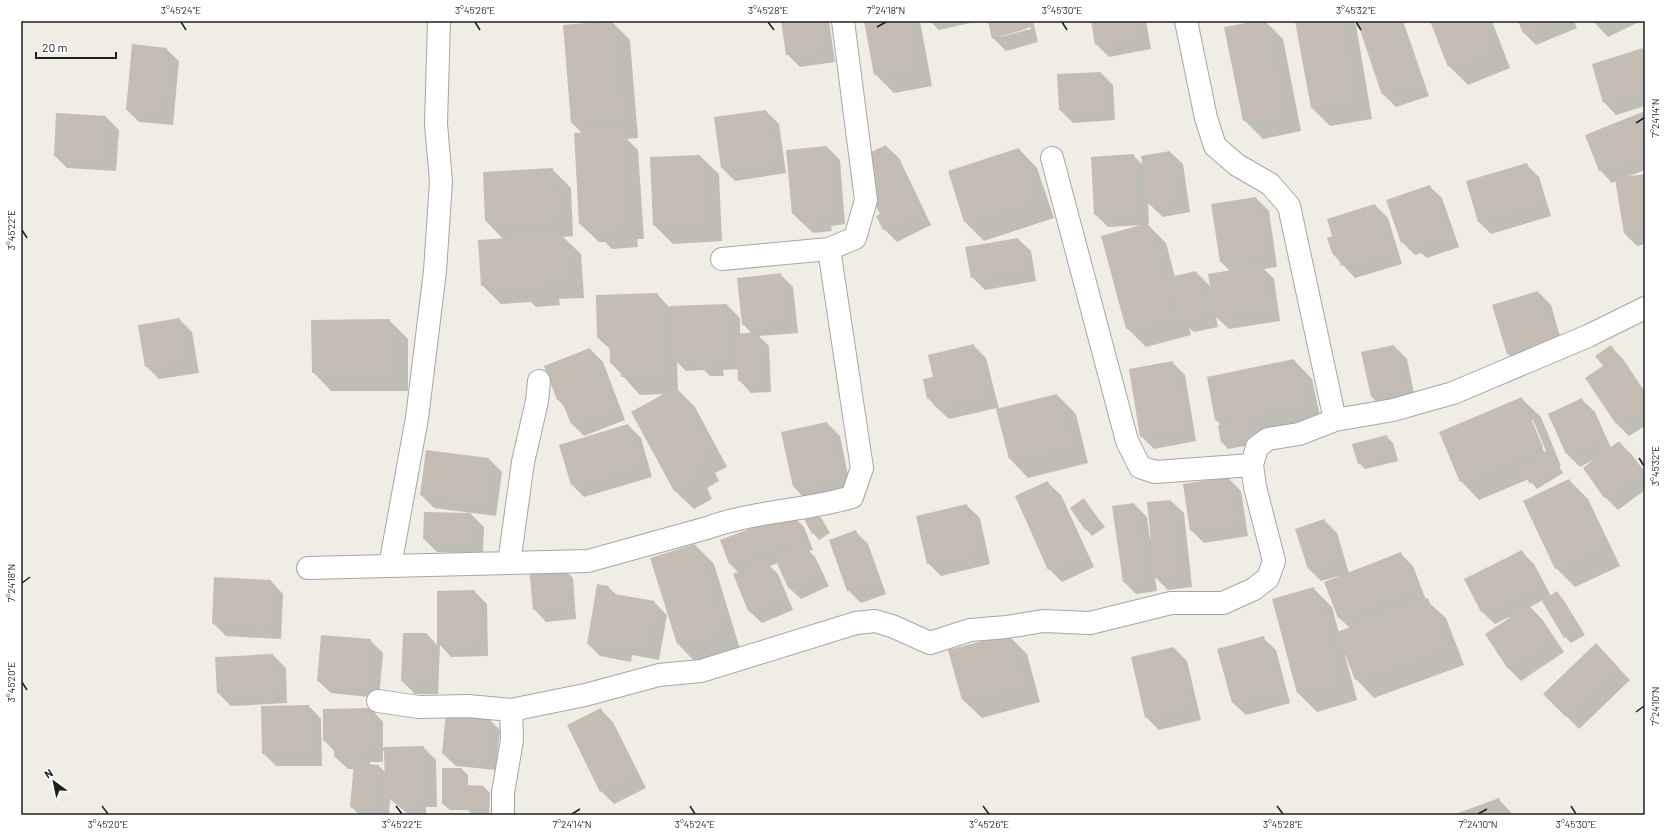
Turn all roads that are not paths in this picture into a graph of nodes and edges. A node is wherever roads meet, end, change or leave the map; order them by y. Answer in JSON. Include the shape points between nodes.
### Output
{"nodes":[{"id":1,"x":438,"y":21,"type":"edge"},
{"id":2,"x":843,"y":21,"type":"edge"},
{"id":3,"x":1186,"y":21,"type":"edge"},
{"id":4,"x":1052,"y":158,"type":"dead end"},
{"id":5,"x":829,"y":249,"type":"junction"},
{"id":6,"x":722,"y":259,"type":"dead end"},
{"id":7,"x":1645,"y":308,"type":"edge"},
{"id":8,"x":539,"y":381,"type":"dead end"},
{"id":9,"x":1334,"y":420,"type":"junction"},
{"id":10,"x":1252,"y":465,"type":"junction"},
{"id":11,"x":509,"y":563,"type":"junction"},
{"id":12,"x":390,"y":566,"type":"junction"},
{"id":13,"x":308,"y":568,"type":"dead end"},
{"id":14,"x":378,"y":701,"type":"dead end"},
{"id":15,"x":511,"y":710,"type":"junction"},
{"id":16,"x":503,"y":815,"type":"edge"}],
"edges":[{"from":1,"to":12,"type":"street","via":[[436,124],[441,182],[434,271],[417,418]]},
{"from":2,"to":5,"type":"street","via":[[866,200],[855,238]]},
{"from":3,"to":9,"type":"street","via":[[1206,118],[1215,146],[1237,165],[1270,184],[1289,206]]},
{"from":4,"to":10,"type":"street","via":[[1127,441],[1140,467],[1155,472]]},
{"from":5,"to":6,"type":"street"},
{"from":5,"to":11,"type":"street","via":[[862,468],[852,497],[826,505],[726,521],[588,561]]},
{"from":7,"to":9,"type":"street","via":[[1588,336],[1453,393],[1393,410]]},
{"from":8,"to":11,"type":"street","via":[[523,462]]},
{"from":9,"to":10,"type":"street","via":[[1299,434],[1268,439],[1257,447]]},
{"from":10,"to":15,"type":"street","via":[[1254,487],[1274,561],[1268,578],[1254,589],[1223,603],[1171,603],[1090,623],[1043,621],[970,630],[930,642],[875,621],[856,624],[701,671],[659,676]]},
{"from":11,"to":12,"type":"street"},
{"from":12,"to":13,"type":"street"},
{"from":14,"to":15,"type":"street","via":[[419,706],[468,706]]},
{"from":15,"to":16,"type":"street","via":[[512,740],[503,793]]}]}
